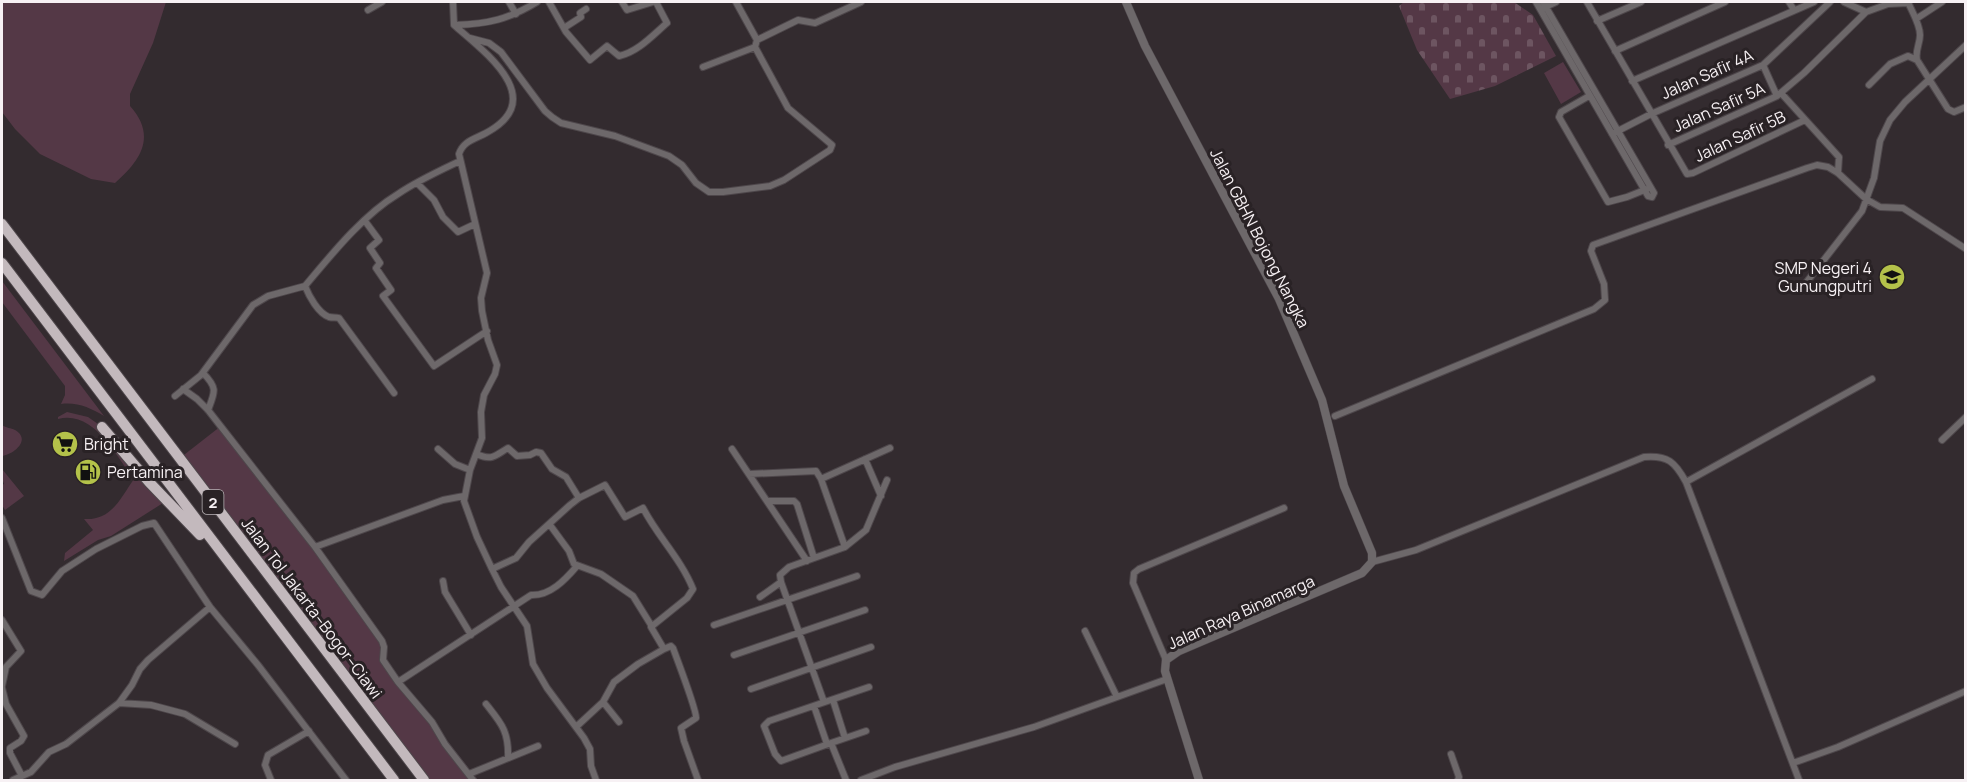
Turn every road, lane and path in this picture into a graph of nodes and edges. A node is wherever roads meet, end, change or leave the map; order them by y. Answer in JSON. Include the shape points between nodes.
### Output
{"nodes":[{"id":1,"x":382,"y":2,"type":"edge"},
{"id":2,"x":453,"y":2,"type":"edge"},
{"id":3,"x":509,"y":2,"type":"edge"},
{"id":4,"x":537,"y":2,"type":"edge"},
{"id":5,"x":549,"y":2,"type":"edge"},
{"id":6,"x":622,"y":2,"type":"edge"},
{"id":7,"x":654,"y":2,"type":"edge"},
{"id":8,"x":736,"y":2,"type":"edge"},
{"id":9,"x":861,"y":2,"type":"edge"},
{"id":10,"x":1126,"y":2,"type":"edge"},
{"id":11,"x":1556,"y":2,"type":"edge"},
{"id":12,"x":1587,"y":2,"type":"edge"},
{"id":13,"x":1641,"y":2,"type":"edge"},
{"id":14,"x":1725,"y":2,"type":"edge"},
{"id":15,"x":1789,"y":2,"type":"edge"},
{"id":16,"x":1814,"y":2,"type":"edge"},
{"id":17,"x":1830,"y":2,"type":"edge"},
{"id":18,"x":1844,"y":2,"type":"edge"},
{"id":19,"x":1908,"y":2,"type":"edge"},
{"id":20,"x":1942,"y":2,"type":"edge"},
{"id":21,"x":1541,"y":4,"type":"edge"},
{"id":22,"x":586,"y":9,"type":"dead end"},
{"id":23,"x":368,"y":10,"type":"dead end"},
{"id":24,"x":1794,"y":10,"type":"junction"},
{"id":25,"x":1866,"y":12,"type":"junction"},
{"id":26,"x":516,"y":14,"type":"junction"},
{"id":27,"x":1916,"y":19,"type":"junction"},
{"id":28,"x":1597,"y":21,"type":"junction"},
{"id":29,"x":454,"y":25,"type":"junction"},
{"id":30,"x":564,"y":28,"type":"junction"},
{"id":31,"x":469,"y":38,"type":"junction"},
{"id":32,"x":757,"y":40,"type":"junction"},
{"id":33,"x":1965,"y":45,"type":"edge"},
{"id":34,"x":754,"y":47,"type":"junction"},
{"id":35,"x":1615,"y":51,"type":"junction"},
{"id":36,"x":1917,"y":60,"type":"junction"},
{"id":37,"x":1763,"y":65,"type":"junction"},
{"id":38,"x":703,"y":67,"type":"dead end"},
{"id":39,"x":1929,"y":80,"type":"junction"},
{"id":40,"x":1632,"y":81,"type":"junction"},
{"id":41,"x":1869,"y":85,"type":"dead end"},
{"id":42,"x":1779,"y":94,"type":"junction"},
{"id":43,"x":1589,"y":96,"type":"junction"},
{"id":44,"x":1965,"y":107,"type":"edge"},
{"id":45,"x":1651,"y":114,"type":"junction"},
{"id":46,"x":1805,"y":120,"type":"junction"},
{"id":47,"x":1615,"y":132,"type":"junction"},
{"id":48,"x":1668,"y":145,"type":"junction"},
{"id":49,"x":460,"y":161,"type":"junction"},
{"id":50,"x":1838,"y":173,"type":"junction"},
{"id":51,"x":417,"y":183,"type":"junction"},
{"id":52,"x":1866,"y":198,"type":"junction"},
{"id":53,"x":365,"y":221,"type":"junction"},
{"id":54,"x":2,"y":224,"type":"edge"},
{"id":55,"x":475,"y":224,"type":"junction"},
{"id":56,"x":1965,"y":249,"type":"edge"},
{"id":57,"x":2,"y":263,"type":"edge"},
{"id":58,"x":304,"y":286,"type":"junction"},
{"id":59,"x":1802,"y":288,"type":"dead end"},
{"id":60,"x":487,"y":331,"type":"junction"},
{"id":61,"x":203,"y":373,"type":"junction"},
{"id":62,"x":1872,"y":379,"type":"dead end"},
{"id":63,"x":183,"y":389,"type":"junction"},
{"id":64,"x":394,"y":393,"type":"dead end"},
{"id":65,"x":175,"y":396,"type":"dead end"},
{"id":66,"x":208,"y":410,"type":"junction"},
{"id":67,"x":1335,"y":416,"type":"dead end"},
{"id":68,"x":1965,"y":417,"type":"edge"},
{"id":69,"x":102,"y":427,"type":"dead end"},
{"id":70,"x":1942,"y":440,"type":"dead end"},
{"id":71,"x":890,"y":448,"type":"dead end"},
{"id":72,"x":438,"y":449,"type":"dead end"},
{"id":73,"x":732,"y":449,"type":"dead end"},
{"id":74,"x":476,"y":454,"type":"junction"},
{"id":75,"x":865,"y":459,"type":"junction"},
{"id":76,"x":470,"y":470,"type":"junction"},
{"id":77,"x":749,"y":474,"type":"junction"},
{"id":78,"x":821,"y":479,"type":"junction"},
{"id":79,"x":887,"y":480,"type":"dead end"},
{"id":80,"x":1686,"y":482,"type":"junction"},
{"id":81,"x":464,"y":496,"type":"junction"},
{"id":82,"x":881,"y":496,"type":"junction"},
{"id":83,"x":579,"y":498,"type":"junction"},
{"id":84,"x":768,"y":501,"type":"junction"},
{"id":85,"x":1284,"y":508,"type":"dead end"},
{"id":86,"x":2,"y":518,"type":"edge"},
{"id":87,"x":550,"y":525,"type":"junction"},
{"id":88,"x":315,"y":547,"type":"junction"},
{"id":89,"x":845,"y":547,"type":"junction"},
{"id":90,"x":814,"y":558,"type":"junction"},
{"id":91,"x":807,"y":561,"type":"junction"},
{"id":92,"x":1372,"y":562,"type":"junction"},
{"id":93,"x":577,"y":566,"type":"junction"},
{"id":94,"x":492,"y":569,"type":"junction"},
{"id":95,"x":233,"y":570,"type":"junction"},
{"id":96,"x":857,"y":576,"type":"dead end"},
{"id":97,"x":443,"y":581,"type":"dead end"},
{"id":98,"x":781,"y":582,"type":"junction"},
{"id":99,"x":760,"y":597,"type":"dead end"},
{"id":100,"x":789,"y":601,"type":"junction"},
{"id":101,"x":514,"y":606,"type":"junction"},
{"id":102,"x":210,"y":607,"type":"junction"},
{"id":103,"x":865,"y":609,"type":"dead end"},
{"id":104,"x":2,"y":620,"type":"edge"},
{"id":105,"x":714,"y":625,"type":"dead end"},
{"id":106,"x":651,"y":626,"type":"junction"},
{"id":107,"x":1085,"y":631,"type":"dead end"},
{"id":108,"x":800,"y":632,"type":"junction"},
{"id":109,"x":471,"y":635,"type":"junction"},
{"id":110,"x":871,"y":647,"type":"dead end"},
{"id":111,"x":664,"y":649,"type":"junction"},
{"id":112,"x":734,"y":655,"type":"dead end"},
{"id":113,"x":1166,"y":660,"type":"junction"},
{"id":114,"x":812,"y":667,"type":"junction"},
{"id":115,"x":1167,"y":679,"type":"junction"},
{"id":116,"x":398,"y":682,"type":"junction"},
{"id":117,"x":2,"y":687,"type":"edge"},
{"id":118,"x":869,"y":687,"type":"dead end"},
{"id":119,"x":751,"y":689,"type":"dead end"},
{"id":120,"x":1965,"y":691,"type":"edge"},
{"id":121,"x":1117,"y":697,"type":"junction"},
{"id":122,"x":833,"y":700,"type":"junction"},
{"id":123,"x":603,"y":702,"type":"junction"},
{"id":124,"x":824,"y":702,"type":"junction"},
{"id":125,"x":118,"y":703,"type":"junction"},
{"id":126,"x":486,"y":704,"type":"dead end"},
{"id":127,"x":814,"y":706,"type":"junction"},
{"id":128,"x":619,"y":722,"type":"dead end"},
{"id":129,"x":576,"y":727,"type":"junction"},
{"id":130,"x":866,"y":731,"type":"dead end"},
{"id":131,"x":309,"y":732,"type":"junction"},
{"id":132,"x":845,"y":738,"type":"junction"},
{"id":133,"x":829,"y":743,"type":"junction"},
{"id":134,"x":235,"y":744,"type":"dead end"},
{"id":135,"x":538,"y":746,"type":"dead end"},
{"id":136,"x":1451,"y":753,"type":"dead end"},
{"id":137,"x":508,"y":758,"type":"junction"},
{"id":138,"x":1793,"y":763,"type":"junction"},
{"id":139,"x":469,"y":774,"type":"junction"},
{"id":140,"x":22,"y":776,"type":"junction"},
{"id":141,"x":13,"y":780,"type":"edge"},
{"id":142,"x":272,"y":780,"type":"edge"},
{"id":143,"x":346,"y":780,"type":"edge"},
{"id":144,"x":394,"y":780,"type":"edge"},
{"id":145,"x":424,"y":780,"type":"edge"},
{"id":146,"x":473,"y":780,"type":"edge"},
{"id":147,"x":596,"y":780,"type":"edge"},
{"id":148,"x":698,"y":780,"type":"edge"},
{"id":149,"x":846,"y":780,"type":"edge"},
{"id":150,"x":861,"y":780,"type":"edge"},
{"id":151,"x":1199,"y":780,"type":"edge"},
{"id":152,"x":1458,"y":780,"type":"edge"},
{"id":153,"x":1799,"y":780,"type":"edge"}],
"edges":[{"from":1,"to":23,"type":"street"},
{"from":2,"to":29,"type":"street"},
{"from":3,"to":26,"type":"street"},
{"from":4,"to":26,"type":"street"},
{"from":5,"to":30,"type":"street"},
{"from":6,"to":7,"type":"street","via":[[627,10]]},
{"from":7,"to":30,"type":"street","via":[[667,23],[627,55],[619,56],[607,46],[590,60]]},
{"from":8,"to":32,"type":"street"},
{"from":9,"to":32,"type":"street","via":[[815,23],[798,20]]},
{"from":10,"to":92,"type":"street","name":"Jalan GBHN Bojong Nangka","via":[[1150,56],[1279,299],[1322,400],[1344,486],[1370,545]]},
{"from":11,"to":21,"type":"street"},
{"from":12,"to":28,"type":"street"},
{"from":13,"to":28,"type":"street"},
{"from":14,"to":35,"type":"street"},
{"from":15,"to":24,"type":"street"},
{"from":16,"to":24,"type":"street"},
{"from":17,"to":37,"type":"street","name":"Jalan Safir 4A"},
{"from":18,"to":25,"type":"street"},
{"from":19,"to":25,"type":"street"},
{"from":19,"to":27,"type":"street"},
{"from":20,"to":27,"type":"street"},
{"from":21,"to":43,"type":"street"},
{"from":21,"to":47,"type":"street"},
{"from":22,"to":30,"type":"street"},
{"from":24,"to":40,"type":"street"},
{"from":25,"to":42,"type":"street","name":"Jalan Safir 5A"},
{"from":26,"to":29,"type":"street","via":[[493,22]]},
{"from":27,"to":36,"type":"street","via":[[1921,38]]},
{"from":28,"to":35,"type":"street"},
{"from":29,"to":31,"type":"street"},
{"from":31,"to":34,"type":"street","via":[[489,43],[501,52],[545,111],[561,123],[615,136],[669,156],[710,192],[770,186],[832,147],[788,108]]},
{"from":31,"to":49,"type":"street","via":[[504,72],[512,87],[513,106],[502,123],[462,146]]},
{"from":32,"to":34,"type":"street"},
{"from":33,"to":39,"type":"street"},
{"from":34,"to":38,"type":"street"},
{"from":35,"to":40,"type":"street"},
{"from":36,"to":39,"type":"street"},
{"from":36,"to":41,"type":"street","via":[[1908,56],[1894,61]]},
{"from":37,"to":42,"type":"street"},
{"from":37,"to":45,"type":"street","name":"Jalan Safir 4A"},
{"from":39,"to":44,"type":"street","via":[[1948,109],[1954,112]]},
{"from":39,"to":52,"type":"street","via":[[1890,120],[1880,141]]},
{"from":40,"to":45,"type":"street"},
{"from":42,"to":46,"type":"street"},
{"from":42,"to":48,"type":"street","name":"Jalan Safir 5A"},
{"from":43,"to":47,"type":"street"},
{"from":43,"to":47,"type":"street","via":[[1559,117],[1608,202],[1648,189]]},
{"from":45,"to":47,"type":"street","name":"Jalan Safir 4A"},
{"from":45,"to":48,"type":"street"},
{"from":46,"to":48,"type":"street","name":"Jalan Safir 5B","via":[[1693,173],[1687,174]]},
{"from":46,"to":50,"type":"street","via":[[1839,157]]},
{"from":49,"to":51,"type":"street"},
{"from":49,"to":55,"type":"street"},
{"from":50,"to":52,"type":"street"},
{"from":50,"to":67,"type":"street","via":[[1817,165],[1593,245],[1591,252],[1604,284],[1605,300],[1594,309]]},
{"from":51,"to":53,"type":"street"},
{"from":51,"to":55,"type":"street","via":[[458,232]]},
{"from":52,"to":56,"type":"street","via":[[1880,207],[1903,208]]},
{"from":52,"to":59,"type":"street","via":[[1863,211]]},
{"from":53,"to":58,"type":"street"},
{"from":53,"to":60,"type":"street","via":[[379,240],[370,248],[380,262],[376,268],[391,290],[383,296],[435,366]]},
{"from":54,"to":145,"type":"highway","name":"Jalan Tol Jakarta–Bogor–Ciawi","number":"2"},
{"from":55,"to":60,"type":"street","via":[[487,273],[481,298]]},
{"from":57,"to":95,"type":"highway","number":"2"},
{"from":58,"to":61,"type":"street","via":[[268,296],[253,305]]},
{"from":58,"to":64,"type":"street","via":[[321,311],[339,318]]},
{"from":60,"to":74,"type":"street","via":[[497,365],[484,395],[482,438]]},
{"from":61,"to":63,"type":"street"},
{"from":61,"to":66,"type":"street","via":[[214,391]]},
{"from":62,"to":80,"type":"street"},
{"from":63,"to":65,"type":"street"},
{"from":63,"to":66,"type":"street"},
{"from":66,"to":88,"type":"street"},
{"from":68,"to":70,"type":"street"},
{"from":69,"to":95,"type":"highway"},
{"from":71,"to":75,"type":"street"},
{"from":72,"to":76,"type":"street","via":[[455,464]]},
{"from":73,"to":77,"type":"street"},
{"from":74,"to":76,"type":"street"},
{"from":74,"to":83,"type":"street","via":[[488,459],[508,448],[517,456],[541,453],[552,469],[566,477]]},
{"from":75,"to":78,"type":"street"},
{"from":75,"to":82,"type":"street"},
{"from":76,"to":81,"type":"street"},
{"from":77,"to":78,"type":"street","via":[[812,471]]},
{"from":77,"to":84,"type":"street"},
{"from":78,"to":89,"type":"street"},
{"from":79,"to":82,"type":"street"},
{"from":80,"to":92,"type":"street","via":[[1669,460],[1644,457],[1416,550]]},
{"from":80,"to":138,"type":"street"},
{"from":81,"to":88,"type":"street"},
{"from":81,"to":94,"type":"street","via":[[472,527]]},
{"from":82,"to":89,"type":"street","via":[[866,530]]},
{"from":83,"to":87,"type":"street"},
{"from":83,"to":106,"type":"street","via":[[605,485],[625,517],[643,508],[655,531],[684,568],[692,592]]},
{"from":84,"to":90,"type":"street","via":[[797,504]]},
{"from":84,"to":91,"type":"street"},
{"from":85,"to":113,"type":"street","via":[[1134,573],[1132,583]]},
{"from":86,"to":102,"type":"street","via":[[34,594],[42,595],[62,572],[96,549],[154,523]]},
{"from":87,"to":93,"type":"street"},
{"from":87,"to":94,"type":"street","via":[[516,558]]},
{"from":88,"to":116,"type":"street","via":[[382,641],[383,660]]},
{"from":89,"to":90,"type":"street"},
{"from":90,"to":91,"type":"street"},
{"from":91,"to":98,"type":"street","via":[[784,570]]},
{"from":92,"to":113,"type":"street","name":"Jalan Raya Binamarga","via":[[1362,573]]},
{"from":93,"to":101,"type":"street","via":[[566,580],[548,592],[531,595]]},
{"from":93,"to":106,"type":"street","via":[[600,574],[633,596]]},
{"from":94,"to":101,"type":"street"},
{"from":95,"to":144,"type":"highway","number":"2"},
{"from":96,"to":100,"type":"street"},
{"from":97,"to":109,"type":"street","via":[[445,592]]},
{"from":98,"to":99,"type":"street"},
{"from":98,"to":100,"type":"street"},
{"from":100,"to":105,"type":"street"},
{"from":100,"to":108,"type":"street"},
{"from":101,"to":109,"type":"street"},
{"from":101,"to":129,"type":"street","via":[[527,628],[533,664]]},
{"from":102,"to":125,"type":"street","via":[[148,660]]},
{"from":102,"to":131,"type":"street"},
{"from":103,"to":108,"type":"street"},
{"from":104,"to":117,"type":"street","via":[[21,651],[6,667]]},
{"from":106,"to":111,"type":"street"},
{"from":107,"to":121,"type":"street"},
{"from":108,"to":112,"type":"street"},
{"from":108,"to":114,"type":"street"},
{"from":109,"to":116,"type":"street"},
{"from":110,"to":114,"type":"street"},
{"from":111,"to":123,"type":"street","via":[[614,682]]},
{"from":111,"to":148,"type":"street","via":[[673,648],[697,714],[681,728]]},
{"from":113,"to":115,"type":"street","name":"Jalan Raya Binamarga"},
{"from":114,"to":119,"type":"street"},
{"from":114,"to":124,"type":"street"},
{"from":115,"to":121,"type":"street"},
{"from":115,"to":151,"type":"street","name":"Jalan Raya Binamarga"},
{"from":116,"to":139,"type":"street"},
{"from":117,"to":140,"type":"street","via":[[6,704],[24,736],[10,748]]},
{"from":118,"to":122,"type":"street"},
{"from":120,"to":138,"type":"street"},
{"from":121,"to":150,"type":"street"},
{"from":122,"to":124,"type":"street"},
{"from":122,"to":132,"type":"street"},
{"from":123,"to":128,"type":"street"},
{"from":123,"to":129,"type":"street"},
{"from":124,"to":127,"type":"street"},
{"from":125,"to":134,"type":"street","via":[[151,705],[184,714]]},
{"from":125,"to":140,"type":"street"},
{"from":126,"to":137,"type":"street","via":[[503,724]]},
{"from":127,"to":133,"type":"street"},
{"from":127,"to":133,"type":"street","via":[[769,721],[764,728],[781,761]]},
{"from":129,"to":147,"type":"street","via":[[590,750]]},
{"from":130,"to":132,"type":"street"},
{"from":131,"to":142,"type":"street","via":[[268,755],[264,761]]},
{"from":131,"to":143,"type":"street"},
{"from":132,"to":133,"type":"street"},
{"from":133,"to":149,"type":"street"},
{"from":135,"to":137,"type":"street"},
{"from":136,"to":152,"type":"street"},
{"from":137,"to":139,"type":"street"},
{"from":138,"to":153,"type":"street"},
{"from":139,"to":146,"type":"street"},
{"from":140,"to":141,"type":"street"}]}
